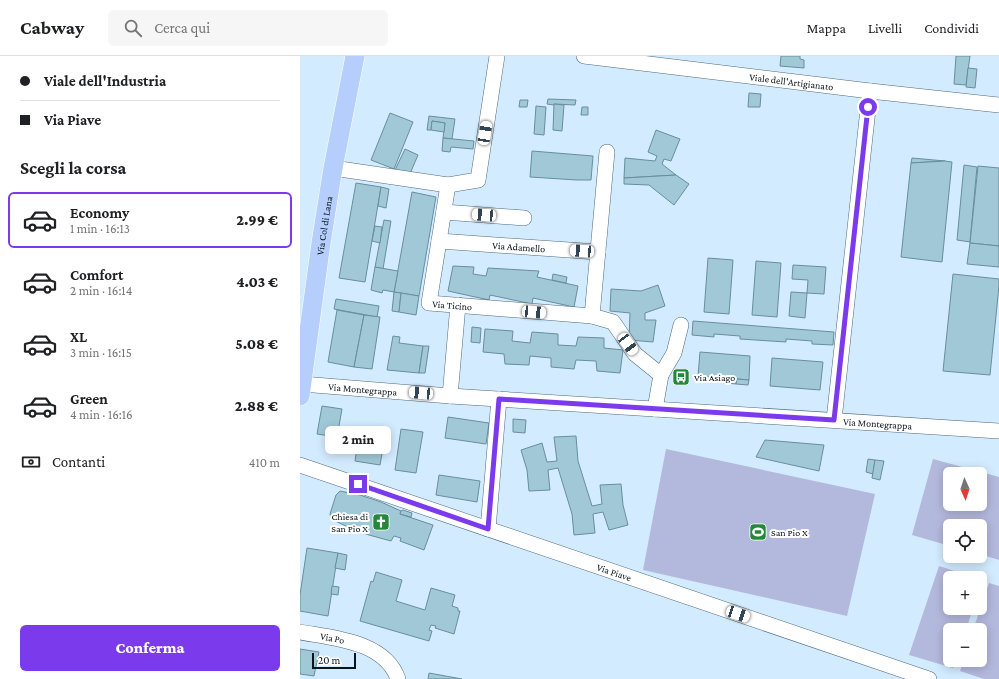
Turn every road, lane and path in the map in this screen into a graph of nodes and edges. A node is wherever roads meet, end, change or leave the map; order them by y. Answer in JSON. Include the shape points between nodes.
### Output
{"nodes":[{"id":1,"x":355,"y":56,"type":"edge"},
{"id":2,"x":497,"y":56,"type":"edge"},
{"id":3,"x":584,"y":56,"type":"edge"},
{"id":4,"x":870,"y":91,"type":"junction"},
{"id":5,"x":999,"y":105,"type":"edge"},
{"id":6,"x":607,"y":152,"type":"dead end"},
{"id":7,"x":334,"y":168,"type":"junction"},
{"id":8,"x":448,"y":185,"type":"junction"},
{"id":9,"x":444,"y":212,"type":"junction"},
{"id":10,"x":524,"y":218,"type":"dead end"},
{"id":11,"x":439,"y":241,"type":"junction"},
{"id":12,"x":598,"y":252,"type":"junction"},
{"id":13,"x":458,"y":306,"type":"junction"},
{"id":14,"x":592,"y":316,"type":"junction"},
{"id":15,"x":681,"y":325,"type":"dead end"},
{"id":16,"x":661,"y":375,"type":"junction"},
{"id":17,"x":301,"y":390,"type":"edge"},
{"id":18,"x":450,"y":396,"type":"junction"},
{"id":19,"x":499,"y":399,"type":"junction"},
{"id":20,"x":656,"y":409,"type":"junction"},
{"id":21,"x":834,"y":420,"type":"junction"},
{"id":22,"x":999,"y":431,"type":"edge"},
{"id":23,"x":300,"y":465,"type":"edge"},
{"id":24,"x":488,"y":529,"type":"junction"},
{"id":25,"x":300,"y":632,"type":"edge"},
{"id":26,"x":398,"y":679,"type":"edge"},
{"id":27,"x":929,"y":679,"type":"edge"}],
"edges":[{"from":1,"to":7,"type":"main road","name":"Via Col di Lana"},
{"from":2,"to":8,"type":"street","via":[[478,180]]},
{"from":3,"to":4,"type":"street","name":"Viale dell'Artigianato"},
{"from":4,"to":5,"type":"street","name":"Viale dell'Artigianato"},
{"from":4,"to":21,"type":"street"},
{"from":6,"to":12,"type":"street"},
{"from":7,"to":8,"type":"street"},
{"from":7,"to":17,"type":"main road","name":"Via Col di Lana"},
{"from":8,"to":9,"type":"street","name":"Via Ticino"},
{"from":9,"to":10,"type":"street"},
{"from":9,"to":11,"type":"street","name":"Via Ticino"},
{"from":11,"to":12,"type":"street","name":"Via Adamello"},
{"from":11,"to":13,"type":"street","name":"Via Ticino","via":[[429,303]]},
{"from":12,"to":14,"type":"street"},
{"from":13,"to":14,"type":"street","name":"Via Ticino"},
{"from":13,"to":18,"type":"street"},
{"from":14,"to":16,"type":"street","name":"Via Ticino","via":[[613,322],[635,354]]},
{"from":15,"to":16,"type":"street","via":[[674,353]]},
{"from":16,"to":20,"type":"street"},
{"from":17,"to":18,"type":"street","name":"Via Montegrappa"},
{"from":18,"to":19,"type":"street","name":"Via Montegrappa"},
{"from":19,"to":20,"type":"street","name":"Via Montegrappa"},
{"from":19,"to":24,"type":"street"},
{"from":20,"to":21,"type":"street","name":"Via Montegrappa"},
{"from":21,"to":22,"type":"street","name":"Via Montegrappa"},
{"from":23,"to":24,"type":"street","name":"Via Piave"},
{"from":24,"to":27,"type":"street","name":"Via Piave"},
{"from":25,"to":26,"type":"street","name":"Via Po","via":[[352,642],[372,650],[390,664]]}]}
